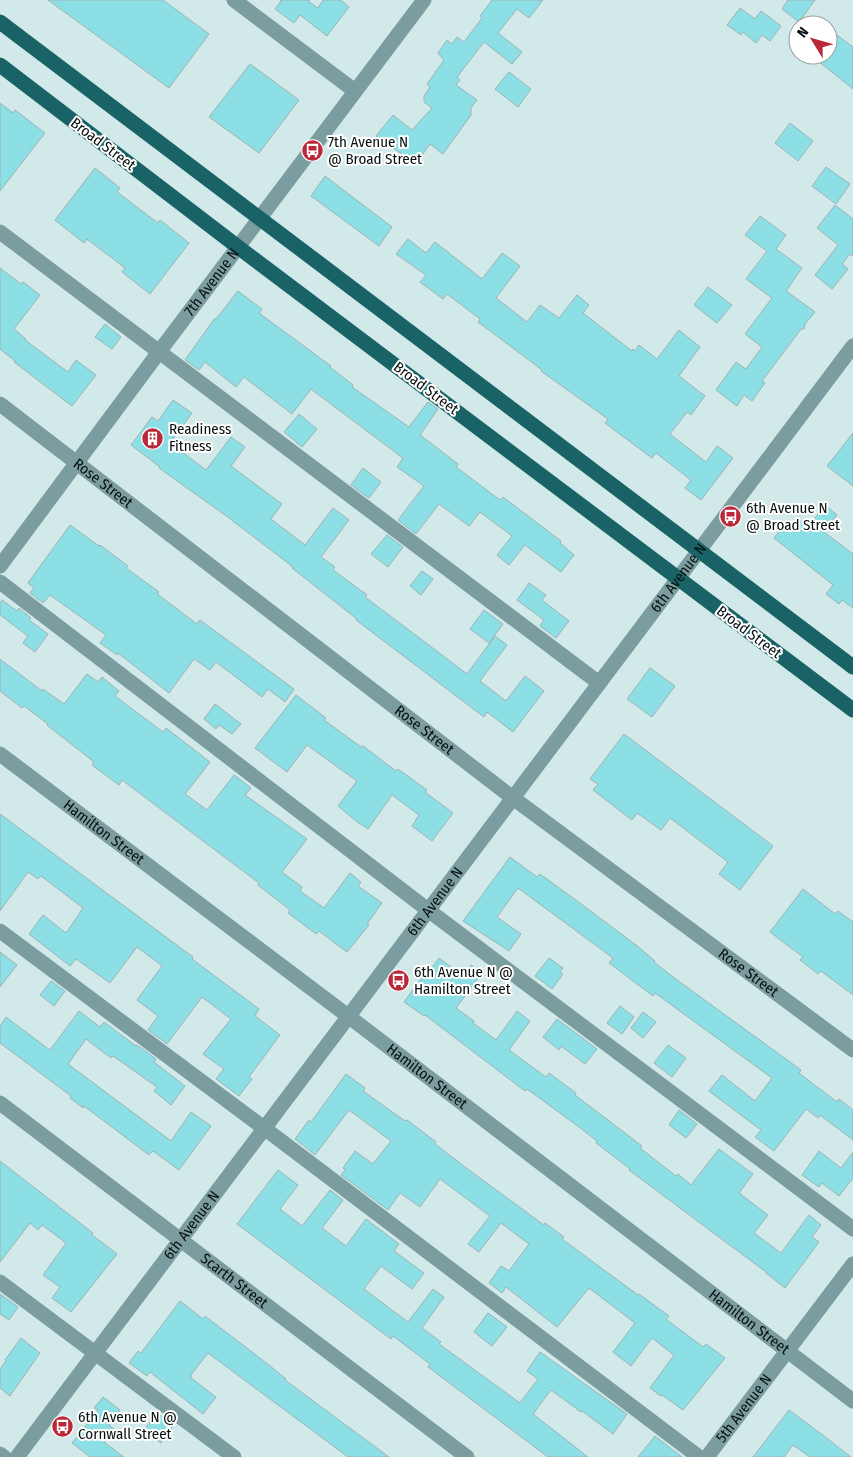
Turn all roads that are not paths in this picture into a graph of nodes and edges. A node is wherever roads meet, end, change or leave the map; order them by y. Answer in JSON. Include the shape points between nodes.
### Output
{"nodes":[{"id":1,"x":234,"y":0,"type":"edge"},
{"id":2,"x":424,"y":0,"type":"edge"},
{"id":3,"x":0,"y":22,"type":"edge"},
{"id":4,"x":0,"y":65,"type":"edge"},
{"id":5,"x":355,"y":92,"type":"junction"},
{"id":6,"x":260,"y":218,"type":"junction"},
{"id":7,"x":0,"y":232,"type":"edge"},
{"id":8,"x":238,"y":247,"type":"junction"},
{"id":9,"x":853,"y":346,"type":"edge"},
{"id":10,"x":159,"y":352,"type":"junction"},
{"id":11,"x":0,"y":404,"type":"edge"},
{"id":12,"x":77,"y":463,"type":"junction"},
{"id":13,"x":699,"y":550,"type":"junction"},
{"id":14,"x":0,"y":566,"type":"edge"},
{"id":15,"x":678,"y":578,"type":"junction"},
{"id":16,"x":0,"y":582,"type":"edge"},
{"id":17,"x":853,"y":667,"type":"edge"},
{"id":18,"x":599,"y":683,"type":"junction"},
{"id":19,"x":853,"y":710,"type":"edge"},
{"id":20,"x":0,"y":754,"type":"edge"},
{"id":21,"x":513,"y":798,"type":"junction"},
{"id":22,"x":428,"y":910,"type":"junction"},
{"id":23,"x":0,"y":931,"type":"edge"},
{"id":24,"x":348,"y":1016,"type":"junction"},
{"id":25,"x":853,"y":1050,"type":"edge"},
{"id":26,"x":0,"y":1103,"type":"edge"},
{"id":27,"x":264,"y":1128,"type":"junction"},
{"id":28,"x":853,"y":1229,"type":"edge"},
{"id":29,"x":181,"y":1239,"type":"junction"},
{"id":30,"x":853,"y":1264,"type":"edge"},
{"id":31,"x":0,"y":1282,"type":"edge"},
{"id":32,"x":787,"y":1351,"type":"junction"},
{"id":33,"x":94,"y":1354,"type":"junction"},
{"id":34,"x":853,"y":1401,"type":"edge"},
{"id":35,"x":0,"y":1454,"type":"edge"},
{"id":36,"x":4,"y":1457,"type":"edge"},
{"id":37,"x":17,"y":1457,"type":"edge"},
{"id":38,"x":234,"y":1457,"type":"edge"},
{"id":39,"x":467,"y":1457,"type":"edge"},
{"id":40,"x":699,"y":1457,"type":"edge"},
{"id":41,"x":707,"y":1457,"type":"edge"}],
"edges":[{"from":1,"to":5,"type":"street"},
{"from":2,"to":5,"type":"street","name":"7th Avenue N"},
{"from":3,"to":6,"type":"main road"},
{"from":4,"to":8,"type":"main road","name":"Broad Street"},
{"from":5,"to":6,"type":"street","name":"7th Avenue N"},
{"from":6,"to":8,"type":"street","name":"7th Avenue N"},
{"from":6,"to":13,"type":"main road"},
{"from":7,"to":10,"type":"street"},
{"from":8,"to":10,"type":"street","name":"7th Avenue N"},
{"from":8,"to":15,"type":"main road","name":"Broad Street"},
{"from":9,"to":13,"type":"street","name":"6th Avenue N"},
{"from":10,"to":12,"type":"street","name":"7th Avenue N"},
{"from":10,"to":18,"type":"street"},
{"from":11,"to":12,"type":"street","name":"Rose Street"},
{"from":12,"to":14,"type":"street","name":"7th Avenue N"},
{"from":12,"to":21,"type":"street","name":"Rose Street"},
{"from":13,"to":15,"type":"street","name":"6th Avenue N"},
{"from":13,"to":17,"type":"main road"},
{"from":15,"to":18,"type":"street","name":"6th Avenue N"},
{"from":15,"to":19,"type":"main road","name":"Broad Street"},
{"from":16,"to":22,"type":"street"},
{"from":18,"to":21,"type":"street","name":"6th Avenue N"},
{"from":20,"to":24,"type":"street","name":"Hamilton Street"},
{"from":21,"to":22,"type":"street","name":"6th Avenue N"},
{"from":21,"to":25,"type":"street","name":"Rose Street"},
{"from":22,"to":24,"type":"street","name":"6th Avenue N"},
{"from":22,"to":28,"type":"street"},
{"from":23,"to":27,"type":"street"},
{"from":24,"to":27,"type":"street","name":"6th Avenue N"},
{"from":24,"to":32,"type":"street","name":"Hamilton Street"},
{"from":26,"to":29,"type":"street","name":"Scarth Street"},
{"from":27,"to":29,"type":"street","name":"6th Avenue N"},
{"from":27,"to":40,"type":"street"},
{"from":29,"to":33,"type":"street","name":"6th Avenue N"},
{"from":29,"to":39,"type":"street","name":"Scarth Street"},
{"from":30,"to":32,"type":"street","name":"5th Avenue N"},
{"from":31,"to":33,"type":"street"},
{"from":32,"to":34,"type":"street","name":"Hamilton Street"},
{"from":32,"to":41,"type":"street","name":"5th Avenue N"},
{"from":33,"to":37,"type":"street","name":"6th Avenue N"},
{"from":33,"to":38,"type":"street"},
{"from":35,"to":36,"type":"street"}]}
